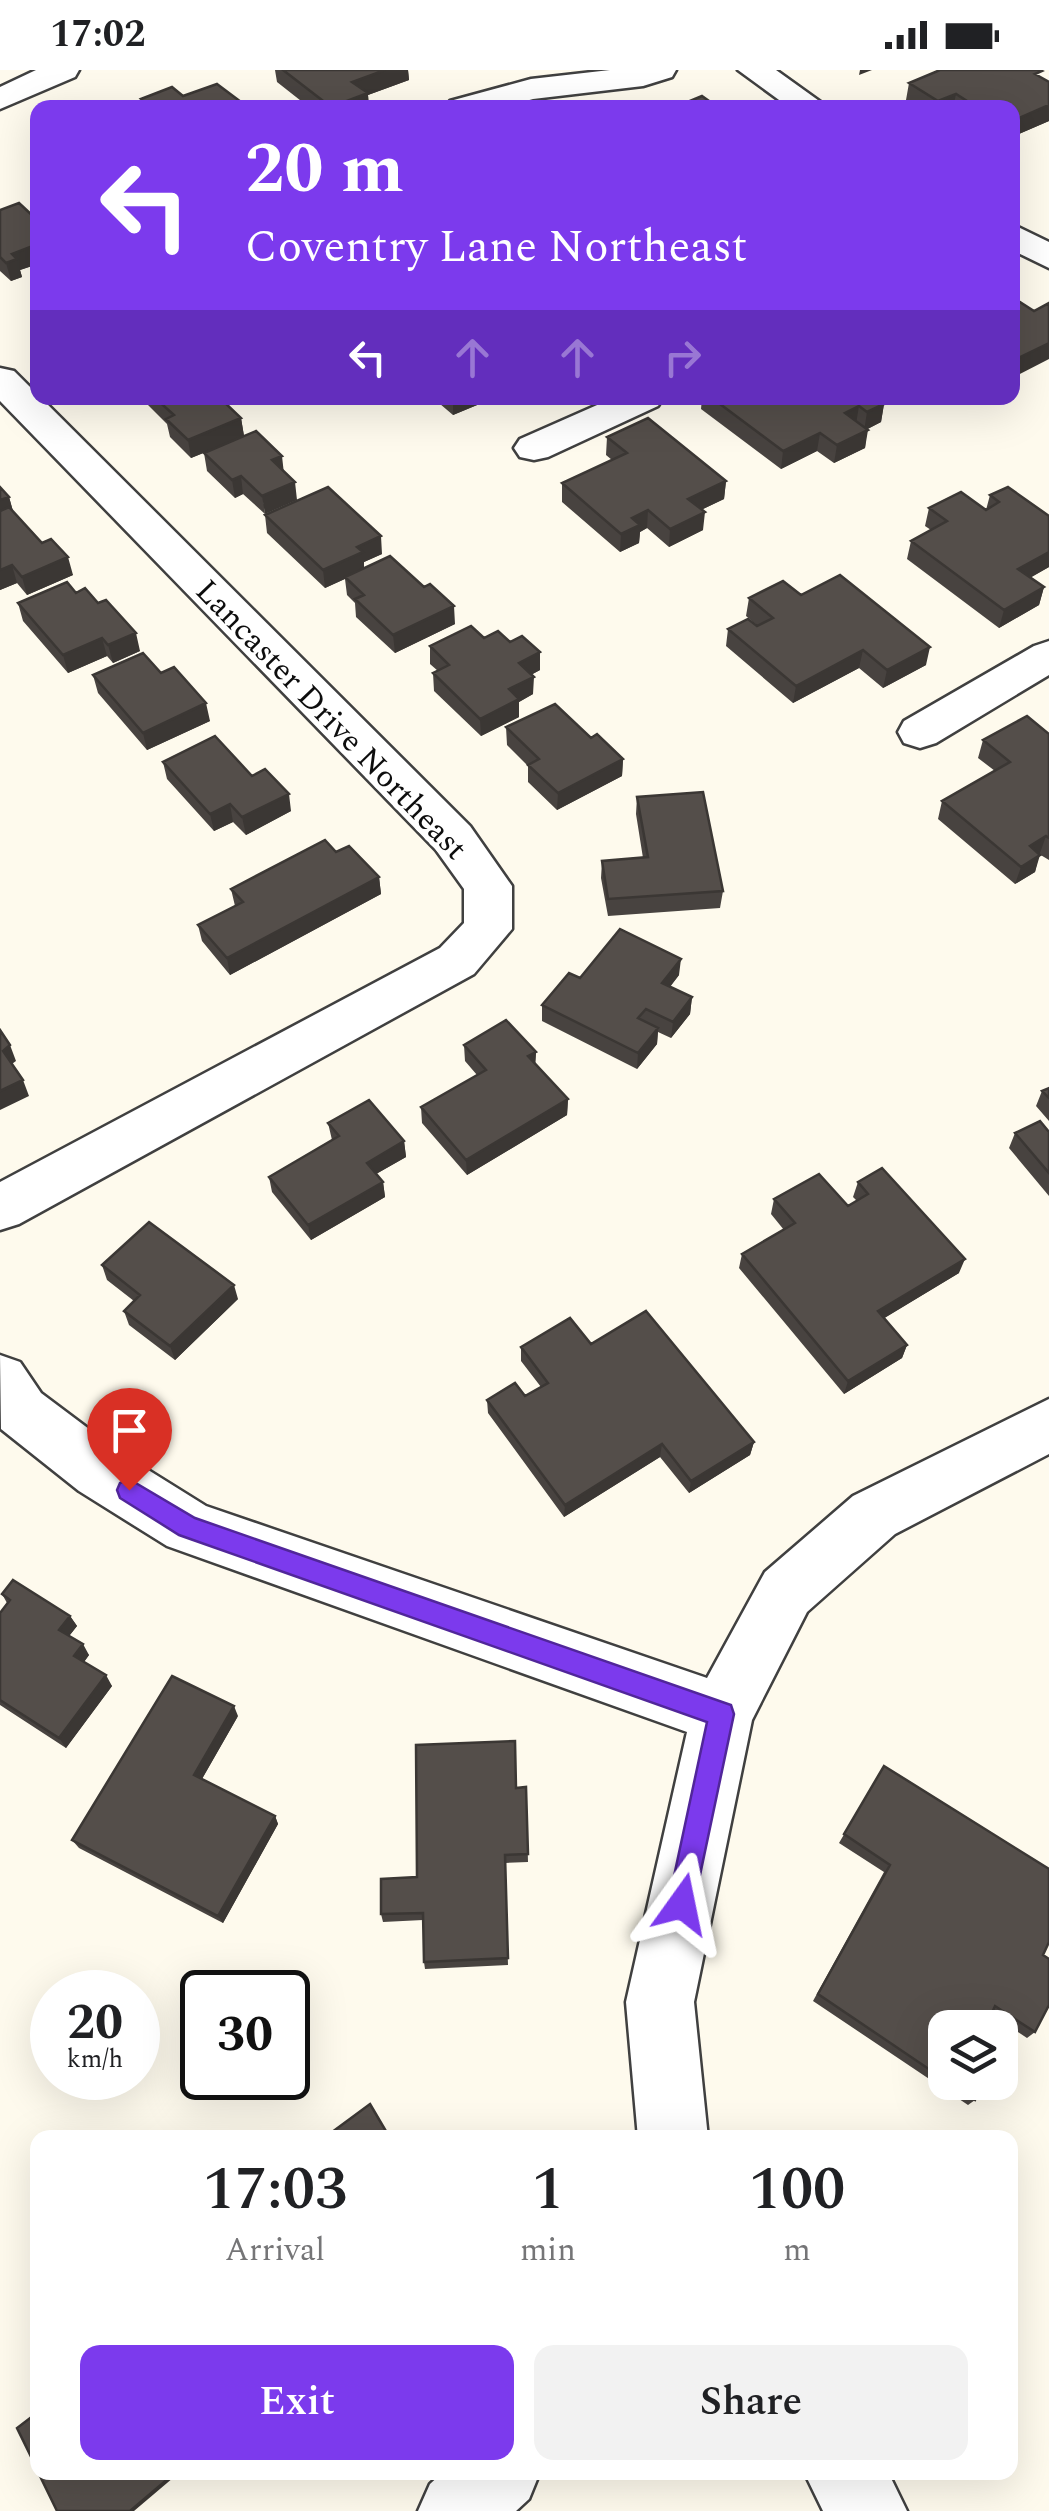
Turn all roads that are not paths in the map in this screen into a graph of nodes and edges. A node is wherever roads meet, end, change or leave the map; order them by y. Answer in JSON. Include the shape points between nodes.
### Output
{"nodes":[{"id":1,"x":63,"y":70,"type":"edge"},
{"id":2,"x":660,"y":70,"type":"edge"},
{"id":3,"x":754,"y":70,"type":"edge"},
{"id":4,"x":0,"y":99,"type":"edge"},
{"id":5,"x":491,"y":100,"type":"edge"},
{"id":6,"x":801,"y":100,"type":"edge"},
{"id":7,"x":1020,"y":239,"type":"edge"},
{"id":8,"x":1049,"y":257,"type":"edge"},
{"id":9,"x":0,"y":379,"type":"edge"},
{"id":10,"x":629,"y":405,"type":"edge"},
{"id":11,"x":534,"y":448,"type":"dead end"},
{"id":12,"x":1049,"y":656,"type":"edge"},
{"id":13,"x":920,"y":732,"type":"dead end"},
{"id":14,"x":0,"y":1208,"type":"edge"},
{"id":15,"x":0,"y":1380,"type":"edge"},
{"id":16,"x":1049,"y":1425,"type":"edge"},
{"id":17,"x":722,"y":1714,"type":"junction"},
{"id":18,"x":672,"y":2130,"type":"edge"},
{"id":19,"x":493,"y":2480,"type":"edge"},
{"id":20,"x":847,"y":2480,"type":"edge"},
{"id":21,"x":457,"y":2511,"type":"edge"},
{"id":22,"x":868,"y":2511,"type":"edge"}],
"edges":[{"from":1,"to":4,"type":"street"},
{"from":2,"to":5,"type":"street"},
{"from":3,"to":6,"type":"street"},
{"from":7,"to":8,"type":"street"},
{"from":9,"to":14,"type":"street","name":"Lancaster Drive Northeast","via":[[452,838],[488,886],[488,929],[457,961]]},
{"from":10,"to":11,"type":"street"},
{"from":12,"to":13,"type":"street"},
{"from":15,"to":17,"type":"street","via":[[21,1411],[100,1472],[188,1527]]},
{"from":16,"to":17,"type":"street","via":[[874,1515],[786,1592]]},
{"from":17,"to":18,"type":"street","via":[[660,2002]]},
{"from":19,"to":21,"type":"street"},
{"from":20,"to":22,"type":"street"}]}
